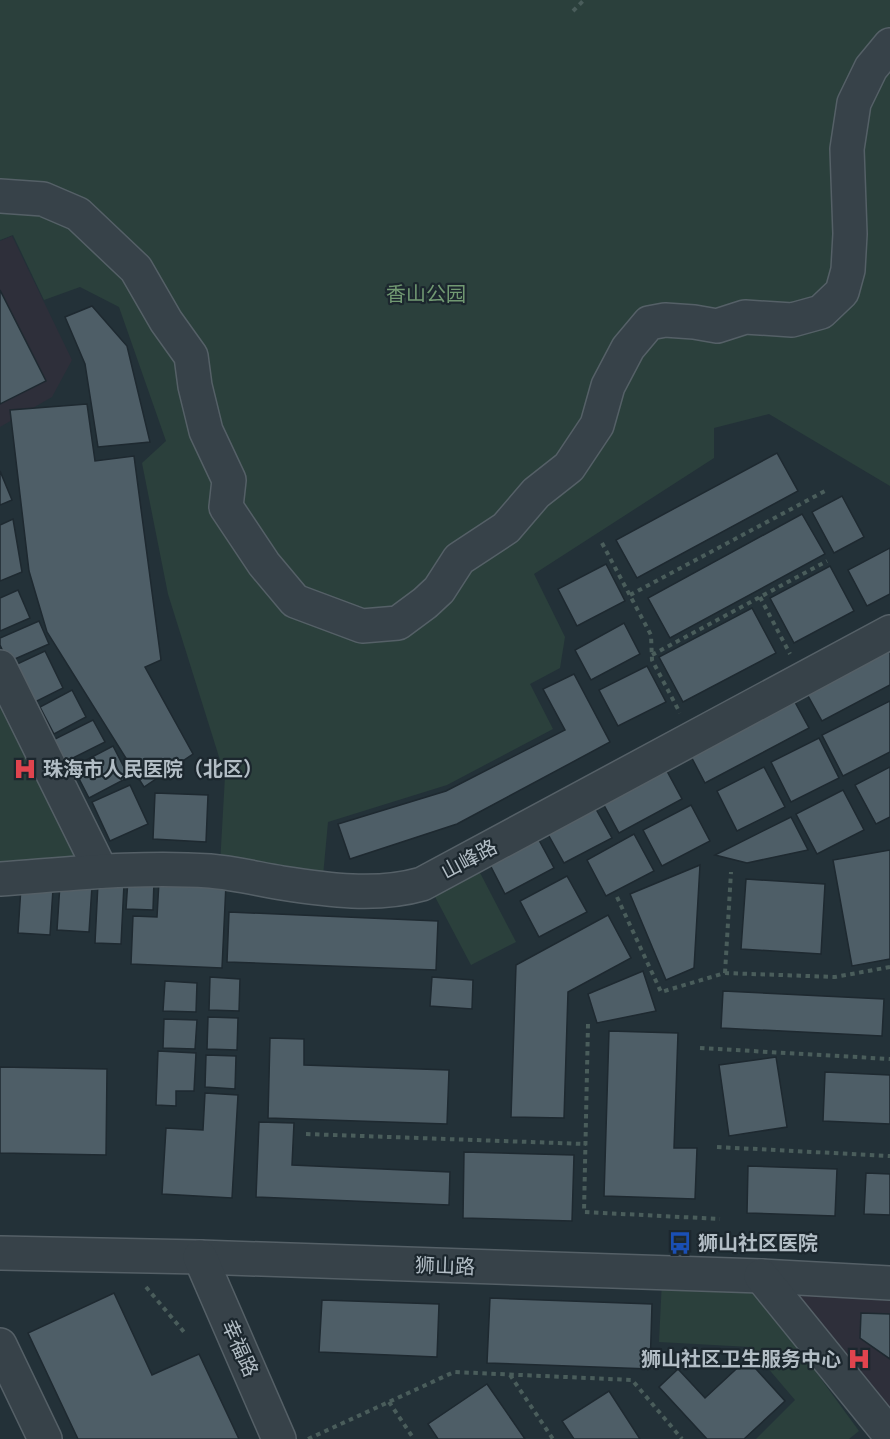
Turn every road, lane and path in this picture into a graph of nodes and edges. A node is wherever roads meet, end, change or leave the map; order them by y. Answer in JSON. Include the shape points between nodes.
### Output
{"nodes":[{"id":1,"x":584,"y":0,"type":"edge"},
{"id":2,"x":573,"y":11,"type":"dead end"},
{"id":3,"x":890,"y":45,"type":"edge"},
{"id":4,"x":0,"y":196,"type":"edge"},
{"id":5,"x":825,"y":491,"type":"dead end"},
{"id":6,"x":602,"y":543,"type":"dead end"},
{"id":7,"x":827,"y":561,"type":"dead end"},
{"id":8,"x":630,"y":595,"type":"junction"},
{"id":9,"x":760,"y":597,"type":"junction"},
{"id":10,"x":890,"y":632,"type":"edge"},
{"id":11,"x":652,"y":654,"type":"junction"},
{"id":12,"x":0,"y":667,"type":"edge"},
{"id":13,"x":803,"y":679,"type":"junction"},
{"id":14,"x":694,"y":737,"type":"junction"},
{"id":15,"x":101,"y":871,"type":"junction"},
{"id":16,"x":731,"y":872,"type":"dead end"},
{"id":17,"x":0,"y":879,"type":"edge"},
{"id":18,"x":617,"y":897,"type":"dead end"},
{"id":19,"x":890,"y":967,"type":"edge"},
{"id":20,"x":726,"y":973,"type":"junction"},
{"id":21,"x":588,"y":1024,"type":"dead end"},
{"id":22,"x":700,"y":1048,"type":"dead end"},
{"id":23,"x":890,"y":1059,"type":"edge"},
{"id":24,"x":306,"y":1134,"type":"dead end"},
{"id":25,"x":585,"y":1144,"type":"junction"},
{"id":26,"x":717,"y":1147,"type":"dead end"},
{"id":27,"x":890,"y":1156,"type":"edge"},
{"id":28,"x":720,"y":1219,"type":"dead end"},
{"id":29,"x":0,"y":1253,"type":"edge"},
{"id":30,"x":200,"y":1257,"type":"junction"},
{"id":31,"x":761,"y":1276,"type":"junction"},
{"id":32,"x":142,"y":1282,"type":"dead end"},
{"id":33,"x":890,"y":1283,"type":"edge"},
{"id":34,"x":184,"y":1332,"type":"dead end"},
{"id":35,"x":0,"y":1345,"type":"edge"},
{"id":36,"x":509,"y":1374,"type":"junction"},
{"id":37,"x":389,"y":1402,"type":"junction"},
{"id":38,"x":890,"y":1435,"type":"edge"},
{"id":39,"x":45,"y":1439,"type":"edge"},
{"id":40,"x":279,"y":1439,"type":"edge"},
{"id":41,"x":308,"y":1439,"type":"edge"},
{"id":42,"x":414,"y":1439,"type":"edge"},
{"id":43,"x":553,"y":1439,"type":"edge"},
{"id":44,"x":682,"y":1439,"type":"edge"}],
"edges":[{"from":1,"to":2,"type":"path"},
{"from":3,"to":4,"type":"street","via":[[871,68],[854,103],[847,149],[848,270],[842,292],[821,312],[792,320],[745,317],[717,326],[665,320],[649,323],[628,348],[608,386],[597,425],[569,467],[536,493],[506,528],[459,559],[440,590],[398,623],[362,626],[295,601],[264,564],[226,507],[230,480],[206,431],[191,356],[136,269],[78,214],[43,198]]},
{"from":5,"to":8,"type":"path"},
{"from":6,"to":8,"type":"path"},
{"from":7,"to":9,"type":"path"},
{"from":8,"to":11,"type":"path","via":[[651,635]]},
{"from":9,"to":11,"type":"path"},
{"from":9,"to":13,"type":"path"},
{"from":10,"to":13,"type":"street","name":"山峰路"},
{"from":11,"to":14,"type":"path"},
{"from":12,"to":15,"type":"street"},
{"from":13,"to":14,"type":"street","name":"山峰路"},
{"from":14,"to":15,"type":"street","name":"山峰路","via":[[422,884],[407,888],[357,891],[202,871]]},
{"from":15,"to":17,"type":"street","name":"山峰路"},
{"from":16,"to":20,"type":"path"},
{"from":18,"to":20,"type":"path","via":[[661,992]]},
{"from":19,"to":20,"type":"path","via":[[835,977]]},
{"from":21,"to":25,"type":"path"},
{"from":22,"to":23,"type":"path"},
{"from":24,"to":25,"type":"path"},
{"from":25,"to":28,"type":"path","via":[[584,1212]]},
{"from":26,"to":27,"type":"path"},
{"from":29,"to":30,"type":"street","name":"狮山路"},
{"from":30,"to":31,"type":"street","name":"狮山路"},
{"from":30,"to":40,"type":"street","name":"幸福路"},
{"from":31,"to":33,"type":"street","name":"狮山路"},
{"from":31,"to":38,"type":"street"},
{"from":32,"to":34,"type":"path"},
{"from":35,"to":39,"type":"street"},
{"from":36,"to":37,"type":"path","via":[[454,1372]]},
{"from":36,"to":43,"type":"path"},
{"from":36,"to":44,"type":"path","via":[[632,1380]]},
{"from":37,"to":41,"type":"path"},
{"from":37,"to":42,"type":"path"}]}
